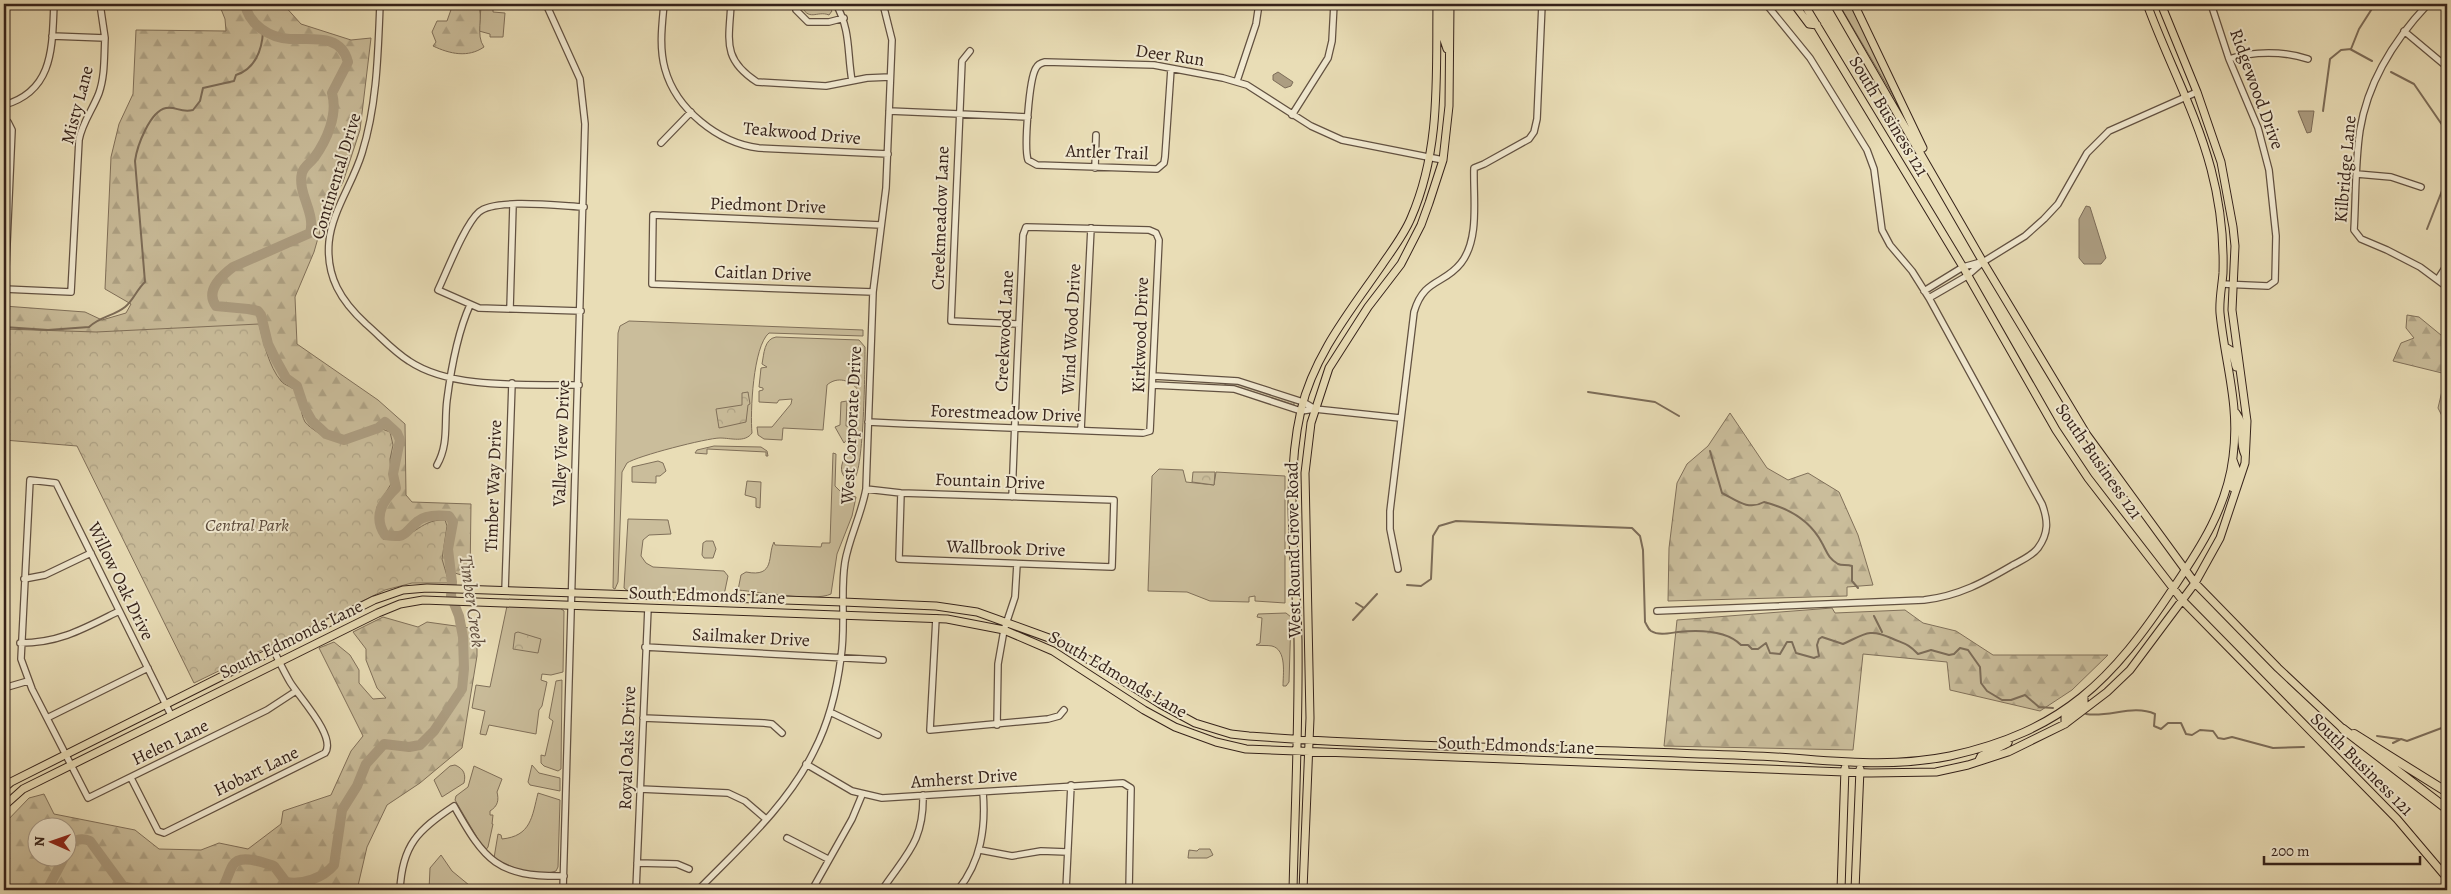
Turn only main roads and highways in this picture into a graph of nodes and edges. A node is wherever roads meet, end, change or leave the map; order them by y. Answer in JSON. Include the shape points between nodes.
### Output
{"nodes":[{"id":1,"x":1437,"y":4,"type":"edge"},
{"id":2,"x":1444,"y":4,"type":"edge"},
{"id":3,"x":1450,"y":4,"type":"edge"},
{"id":4,"x":1794,"y":4,"type":"edge"},
{"id":5,"x":1804,"y":4,"type":"edge"},
{"id":6,"x":1834,"y":4,"type":"edge"},
{"id":7,"x":1854,"y":4,"type":"edge"},
{"id":8,"x":2147,"y":4,"type":"edge"},
{"id":9,"x":2161,"y":4,"type":"edge"},
{"id":10,"x":1817,"y":25,"type":"junction"},
{"id":11,"x":1450,"y":57,"type":"junction"},
{"id":12,"x":1944,"y":194,"type":"junction"},
{"id":13,"x":2227,"y":348,"type":"junction"},
{"id":14,"x":2242,"y":379,"type":"junction"},
{"id":15,"x":2236,"y":413,"type":"junction"},
{"id":16,"x":2246,"y":455,"type":"junction"},
{"id":17,"x":2233,"y":460,"type":"junction"},
{"id":18,"x":2227,"y":518,"type":"junction"},
{"id":19,"x":2186,"y":569,"type":"junction"},
{"id":20,"x":2195,"y":583,"type":"junction"},
{"id":21,"x":2173,"y":589,"type":"junction"},
{"id":22,"x":733,"y":598,"type":"junction"},
{"id":23,"x":2182,"y":601,"type":"junction"},
{"id":24,"x":733,"y":610,"type":"junction"},
{"id":25,"x":1112,"y":673,"type":"junction"},
{"id":26,"x":1105,"y":683,"type":"junction"},
{"id":27,"x":2084,"y":696,"type":"junction"},
{"id":28,"x":1194,"y":722,"type":"junction"},
{"id":29,"x":2065,"y":724,"type":"junction"},
{"id":30,"x":2343,"y":729,"type":"junction"},
{"id":31,"x":1190,"y":733,"type":"junction"},
{"id":32,"x":2010,"y":738,"type":"junction"},
{"id":33,"x":1297,"y":740,"type":"junction"},
{"id":34,"x":1309,"y":740,"type":"junction"},
{"id":35,"x":1297,"y":752,"type":"junction"},
{"id":36,"x":1650,"y":752,"type":"junction"},
{"id":37,"x":1309,"y":753,"type":"junction"},
{"id":38,"x":1978,"y":761,"type":"junction"},
{"id":39,"x":1845,"y":763,"type":"junction"},
{"id":40,"x":1861,"y":763,"type":"junction"},
{"id":41,"x":1646,"y":764,"type":"junction"},
{"id":42,"x":1845,"y":772,"type":"junction"},
{"id":43,"x":1860,"y":773,"type":"junction"},
{"id":44,"x":4,"y":788,"type":"edge"},
{"id":45,"x":2447,"y":792,"type":"edge"},
{"id":46,"x":4,"y":806,"type":"edge"},
{"id":47,"x":2447,"y":809,"type":"edge"},
{"id":48,"x":2447,"y":878,"type":"edge"},
{"id":49,"x":1293,"y":890,"type":"edge"},
{"id":50,"x":1303,"y":890,"type":"edge"},
{"id":51,"x":1841,"y":890,"type":"edge"},
{"id":52,"x":1854,"y":890,"type":"edge"}],
"edges":[{"from":1,"to":33,"type":"main road","name":"West Round Grove Road","via":[[1435,125],[1431,158],[1411,219],[1334,335],[1313,375],[1301,411],[1292,487],[1298,640]]},
{"from":2,"to":11,"type":"main road","via":[[1443,37]]},
{"from":3,"to":11,"type":"main road","name":"West Round Grove Road"},
{"from":4,"to":10,"type":"main road","via":[[1809,24]]},
{"from":5,"to":10,"type":"main road","name":"South Business 121"},
{"from":6,"to":12,"type":"main road","name":"South Business 121"},
{"from":7,"to":12,"type":"main road","via":[[1944,188]]},
{"from":8,"to":13,"type":"main road","via":[[2211,167],[2222,242],[2220,313]]},
{"from":9,"to":14,"type":"main road","via":[[2197,92],[2221,162],[2230,203],[2235,246],[2232,310]]},
{"from":10,"to":21,"type":"main road","name":"South Business 121","via":[[2072,454]]},
{"from":11,"to":34,"type":"main road","name":"West Round Grove Road","via":[[1443,160],[1421,225],[1401,264],[1368,307],[1329,368],[1315,408],[1305,473]]},
{"from":12,"to":19,"type":"main road","name":"South Business 121","via":[[2087,435]]},
{"from":13,"to":14,"type":"main road","via":[[2232,351]]},
{"from":13,"to":15,"type":"main road"},
{"from":14,"to":16,"type":"main road","via":[[2247,421]]},
{"from":15,"to":16,"type":"main road","via":[[2242,421],[2241,445]]},
{"from":15,"to":17,"type":"main road"},
{"from":16,"to":18,"type":"main road"},
{"from":17,"to":18,"type":"main road","via":[[2237,471]]},
{"from":17,"to":19,"type":"main road","name":"South Edmonds Lane","via":[[2212,527]]},
{"from":18,"to":20,"type":"main road","name":"South Edmonds Lane","via":[[2220,538]]},
{"from":19,"to":20,"type":"main road","name":"South Business 121"},
{"from":19,"to":21,"type":"main road","name":"South Edmonds Lane"},
{"from":20,"to":23,"type":"main road","name":"South Edmonds Lane"},
{"from":20,"to":30,"type":"main road","name":"South Business 121"},
{"from":21,"to":23,"type":"main road","name":"South Business 121"},
{"from":21,"to":27,"type":"main road","name":"South Edmonds Lane","via":[[2144,632],[2106,677]]},
{"from":22,"to":24,"type":"main road"},
{"from":22,"to":25,"type":"main road","name":"South Edmonds Lane","via":[[951,608],[977,612],[1060,642]]},
{"from":22,"to":44,"type":"main road","name":"South Edmonds Lane","via":[[435,588],[403,590],[166,704]]},
{"from":23,"to":29,"type":"main road","name":"South Edmonds Lane","via":[[2130,670]]},
{"from":23,"to":48,"type":"main road","name":"South Business 121","via":[[2397,820]]},
{"from":24,"to":26,"type":"main road","name":"South Edmonds Lane","via":[[936,618],[1004,630],[1063,656]]},
{"from":24,"to":46,"type":"main road","name":"South Edmonds Lane","via":[[434,601],[394,606],[23,789]]},
{"from":25,"to":26,"type":"main road"},
{"from":25,"to":28,"type":"main road","name":"South Edmonds Lane"},
{"from":26,"to":31,"type":"main road","name":"South Edmonds Lane","via":[[1144,710]]},
{"from":27,"to":29,"type":"main road","via":[[2084,702],[2065,717]]},
{"from":27,"to":32,"type":"main road","name":"South Edmonds Lane","via":[[2032,729]]},
{"from":28,"to":31,"type":"main road"},
{"from":28,"to":33,"type":"main road","name":"South Edmonds Lane","via":[[1231,734]]},
{"from":29,"to":38,"type":"main road","name":"South Edmonds Lane","via":[[2008,752]]},
{"from":30,"to":45,"type":"highway","via":[[2366,740]]},
{"from":30,"to":47,"type":"highway"},
{"from":31,"to":35,"type":"main road","name":"South Edmonds Lane","via":[[1229,746]]},
{"from":32,"to":38,"type":"main road","via":[[2003,747],[1981,756]]},
{"from":32,"to":40,"type":"main road","name":"South Edmonds Lane","via":[[1923,761]]},
{"from":33,"to":34,"type":"main road","name":"South Edmonds Lane"},
{"from":33,"to":35,"type":"main road","name":"West Round Grove Road"},
{"from":34,"to":36,"type":"main road","name":"South Edmonds Lane"},
{"from":34,"to":37,"type":"main road","name":"West Round Grove Road"},
{"from":35,"to":37,"type":"main road","name":"South Edmonds Lane"},
{"from":35,"to":49,"type":"main road","name":"West Round Grove Road"},
{"from":36,"to":39,"type":"main road","name":"South Edmonds Lane","via":[[1802,758]]},
{"from":36,"to":41,"type":"main road"},
{"from":37,"to":41,"type":"main road","name":"South Edmonds Lane"},
{"from":37,"to":50,"type":"main road","name":"West Round Grove Road"},
{"from":38,"to":43,"type":"main road","name":"South Edmonds Lane","via":[[1936,772]]},
{"from":39,"to":40,"type":"main road","name":"South Edmonds Lane"},
{"from":39,"to":42,"type":"main road"},
{"from":40,"to":43,"type":"main road"},
{"from":41,"to":42,"type":"main road","name":"South Edmonds Lane"},
{"from":42,"to":43,"type":"main road","name":"South Edmonds Lane"},
{"from":42,"to":51,"type":"main road"},
{"from":43,"to":52,"type":"main road"}]}
